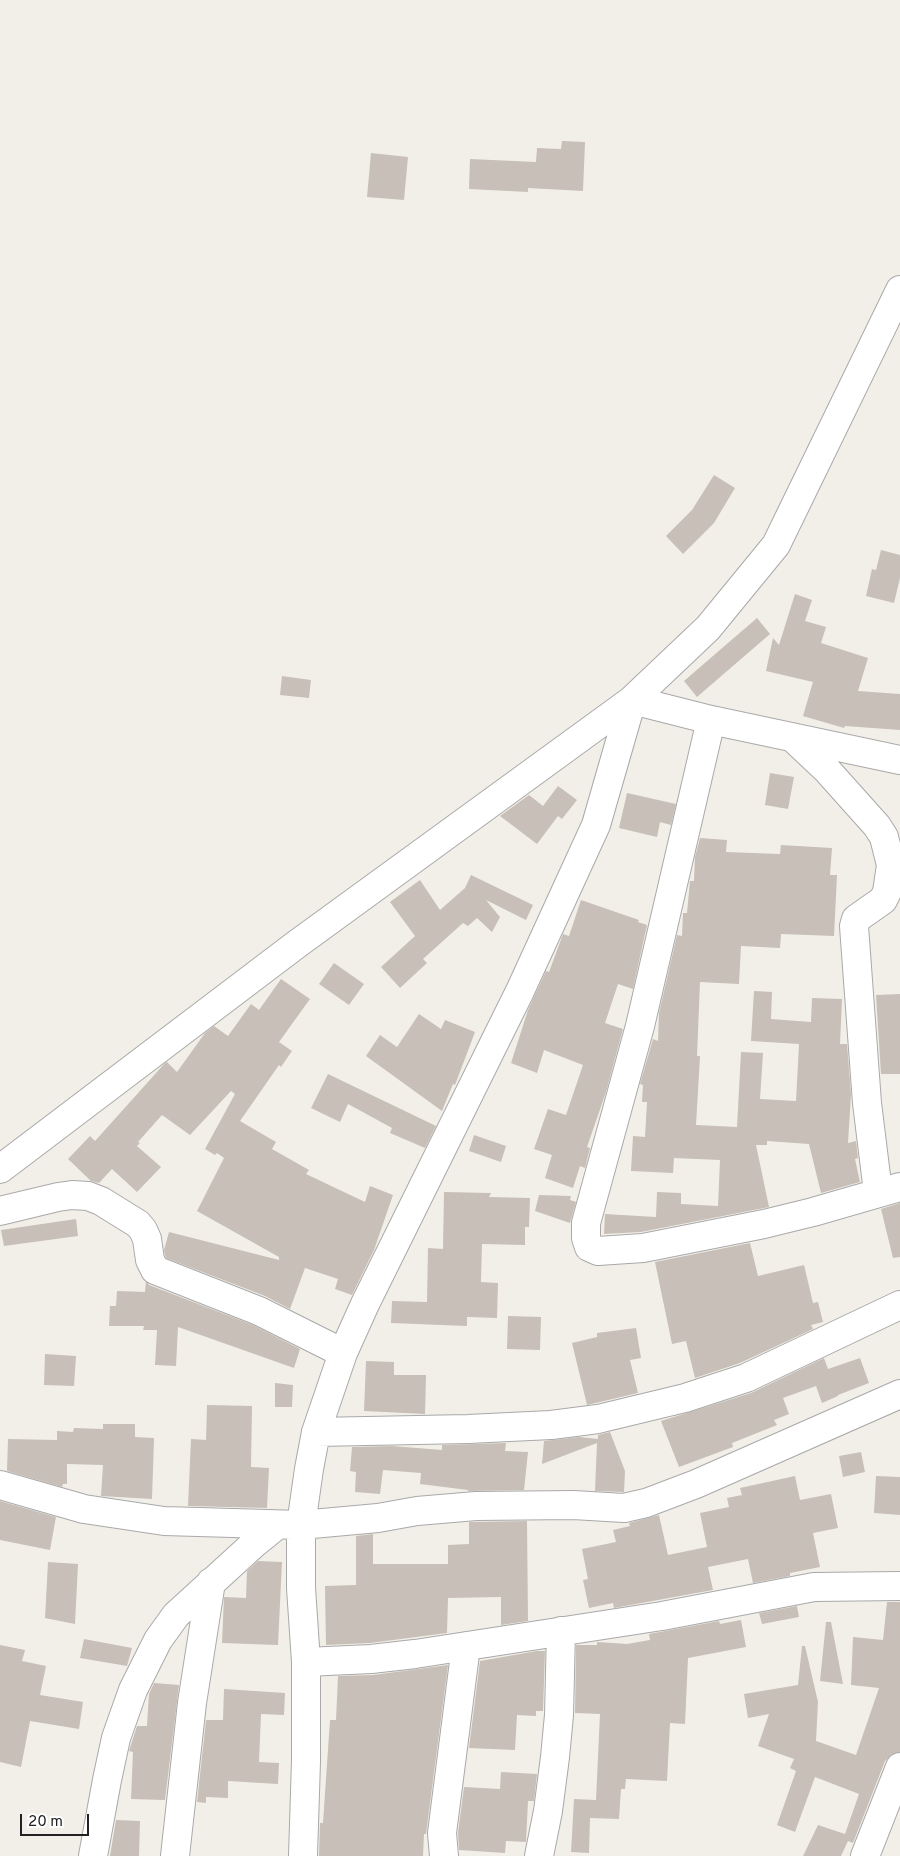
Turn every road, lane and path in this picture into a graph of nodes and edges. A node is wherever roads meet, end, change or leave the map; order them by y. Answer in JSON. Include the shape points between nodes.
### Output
{"nodes":[{"id":1,"x":900,"y":290,"type":"edge"},
{"id":2,"x":632,"y":700,"type":"junction"},
{"id":3,"x":711,"y":720,"type":"junction"},
{"id":4,"x":791,"y":736,"type":"junction"},
{"id":5,"x":900,"y":760,"type":"edge"},
{"id":6,"x":0,"y":1169,"type":"edge"},
{"id":7,"x":889,"y":1190,"type":"edge"},
{"id":8,"x":0,"y":1211,"type":"edge"},
{"id":9,"x":900,"y":1305,"type":"edge"},
{"id":10,"x":343,"y":1353,"type":"junction"},
{"id":11,"x":900,"y":1394,"type":"edge"},
{"id":12,"x":316,"y":1432,"type":"junction"},
{"id":13,"x":0,"y":1485,"type":"edge"},
{"id":14,"x":289,"y":1525,"type":"junction"},
{"id":15,"x":211,"y":1582,"type":"junction"},
{"id":16,"x":900,"y":1586,"type":"edge"},
{"id":17,"x":561,"y":1631,"type":"junction"},
{"id":18,"x":466,"y":1646,"type":"junction"},
{"id":19,"x":306,"y":1662,"type":"junction"},
{"id":20,"x":900,"y":1767,"type":"edge"},
{"id":21,"x":94,"y":1856,"type":"edge"},
{"id":22,"x":175,"y":1856,"type":"edge"},
{"id":23,"x":303,"y":1856,"type":"edge"},
{"id":24,"x":444,"y":1856,"type":"edge"},
{"id":25,"x":539,"y":1856,"type":"edge"},
{"id":26,"x":865,"y":1856,"type":"edge"}],
"edges":[{"from":1,"to":2,"type":"street","via":[[776,545],[708,628]]},
{"from":2,"to":3,"type":"street"},
{"from":2,"to":6,"type":"street","via":[[297,944]]},
{"from":2,"to":10,"type":"street","via":[[596,825],[520,991]]},
{"from":3,"to":4,"type":"street"},
{"from":3,"to":7,"type":"street","via":[[640,1026],[586,1223],[589,1247],[598,1251],[643,1248],[774,1222]]},
{"from":4,"to":5,"type":"street"},
{"from":4,"to":7,"type":"street","via":[[877,826],[884,837],[891,865],[883,900],[856,919],[854,926],[868,1103]]},
{"from":8,"to":10,"type":"street","via":[[72,1195],[101,1201],[143,1230],[154,1270],[259,1311]]},
{"from":9,"to":12,"type":"street","via":[[746,1378],[685,1398],[598,1419],[468,1429]]},
{"from":10,"to":12,"type":"street"},
{"from":11,"to":14,"type":"street","via":[[696,1484],[624,1508],[476,1506]]},
{"from":12,"to":14,"type":"street","via":[[309,1469]]},
{"from":13,"to":14,"type":"street","via":[[84,1509],[164,1521]]},
{"from":14,"to":15,"type":"street"},
{"from":14,"to":19,"type":"street","via":[[301,1588]]},
{"from":15,"to":21,"type":"street","via":[[176,1615],[158,1640],[133,1690],[116,1738]]},
{"from":15,"to":22,"type":"street","via":[[192,1703]]},
{"from":16,"to":17,"type":"street","via":[[814,1588]]},
{"from":17,"to":18,"type":"street"},
{"from":17,"to":25,"type":"street","via":[[555,1757]]},
{"from":18,"to":19,"type":"street","via":[[389,1657]]},
{"from":18,"to":24,"type":"street","via":[[442,1833]]},
{"from":19,"to":23,"type":"street"},
{"from":20,"to":26,"type":"street"}]}
